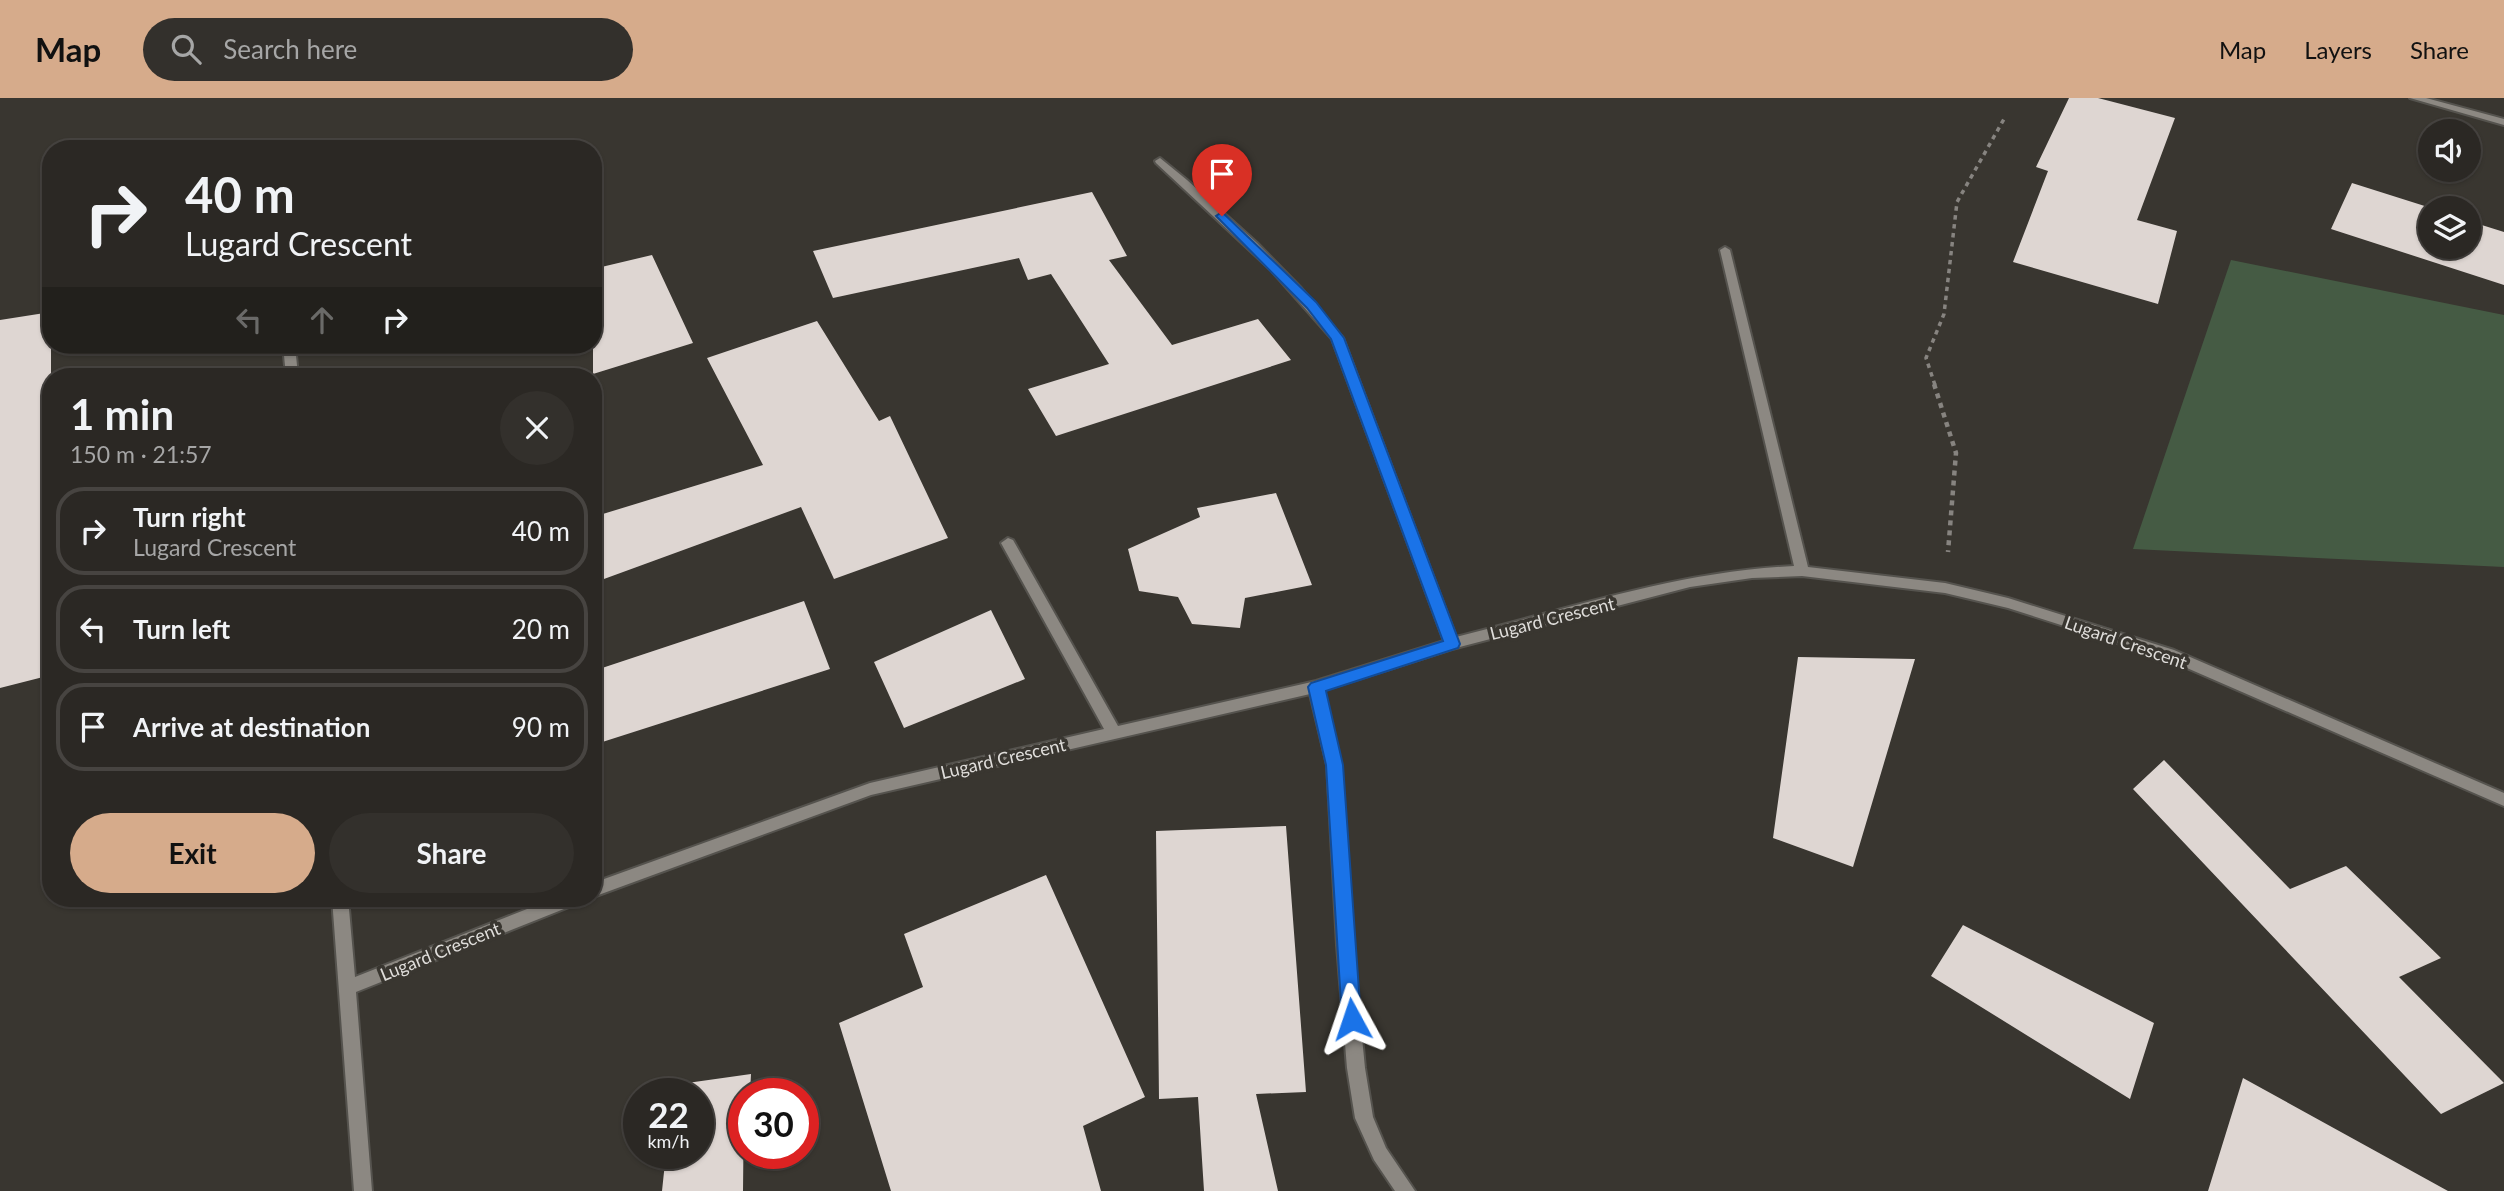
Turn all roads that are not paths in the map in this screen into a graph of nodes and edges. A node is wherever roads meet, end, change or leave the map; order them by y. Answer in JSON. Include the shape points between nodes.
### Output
{"nodes":[{"id":1,"x":2416,"y":98,"type":"edge"},
{"id":2,"x":2504,"y":122,"type":"edge"},
{"id":3,"x":1160,"y":161,"type":"dead end"},
{"id":4,"x":1725,"y":250,"type":"dead end"},
{"id":5,"x":1008,"y":543,"type":"dead end"},
{"id":6,"x":1802,"y":571,"type":"junction"},
{"id":7,"x":1452,"y":644,"type":"junction"},
{"id":8,"x":1317,"y":687,"type":"junction"},
{"id":9,"x":1114,"y":733,"type":"junction"},
{"id":10,"x":2504,"y":800,"type":"edge"},
{"id":11,"x":602,"y":887,"type":"edge"},
{"id":12,"x":341,"y":907,"type":"edge"},
{"id":13,"x":550,"y":907,"type":"edge"},
{"id":14,"x":346,"y":988,"type":"junction"},
{"id":15,"x":363,"y":1191,"type":"edge"},
{"id":16,"x":1406,"y":1191,"type":"edge"}],
"edges":[{"from":1,"to":2,"type":"street"},
{"from":3,"to":7,"type":"street","via":[[1250,243],[1337,338]]},
{"from":4,"to":6,"type":"street"},
{"from":5,"to":9,"type":"street"},
{"from":6,"to":7,"type":"street","name":"Lugard Crescent","via":[[1690,582]]},
{"from":6,"to":10,"type":"street","name":"Lugard Crescent","via":[[1945,588],[2169,654]]},
{"from":7,"to":8,"type":"street","name":"Lugard Crescent"},
{"from":8,"to":9,"type":"street","name":"Lugard Crescent"},
{"from":8,"to":16,"type":"street","via":[[1334,765],[1346,959],[1364,1118],[1380,1154]]},
{"from":9,"to":11,"type":"street","name":"Lugard Crescent","via":[[870,789]]},
{"from":12,"to":14,"type":"street"},
{"from":13,"to":14,"type":"street","name":"Lugard Crescent"},
{"from":14,"to":15,"type":"street"}]}
